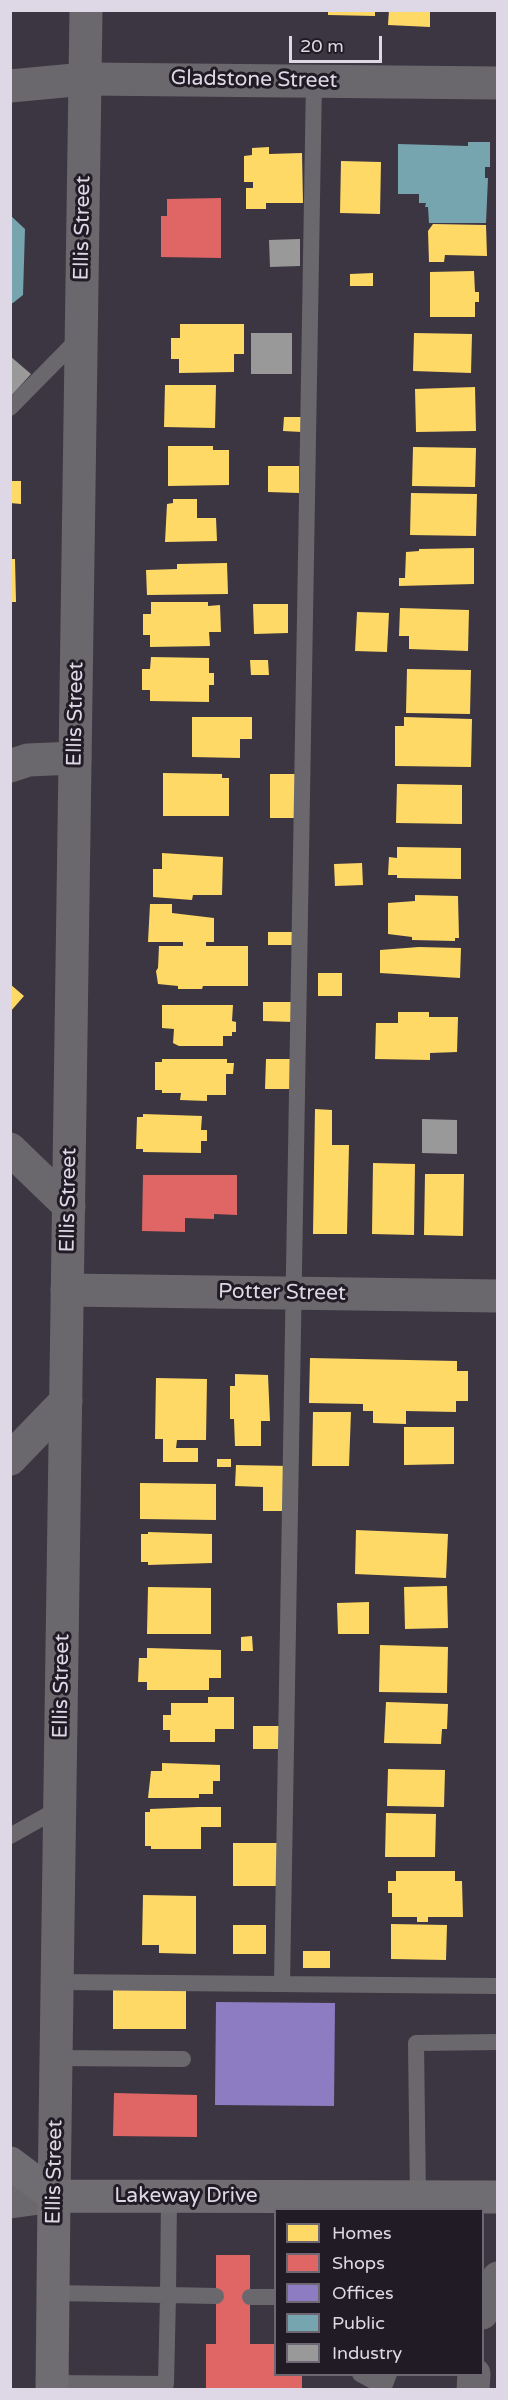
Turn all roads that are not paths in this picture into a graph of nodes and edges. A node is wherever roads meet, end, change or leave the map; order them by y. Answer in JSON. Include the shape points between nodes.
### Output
{"nodes":[{"id":1,"x":86,"y":10,"type":"edge"},
{"id":2,"x":85,"y":79,"type":"junction"},
{"id":3,"x":314,"y":81,"type":"junction"},
{"id":4,"x":498,"y":83,"type":"edge"},
{"id":5,"x":10,"y":86,"type":"edge"},
{"id":6,"x":81,"y":335,"type":"junction"},
{"id":7,"x":10,"y":408,"type":"edge"},
{"id":8,"x":75,"y":758,"type":"junction"},
{"id":9,"x":10,"y":766,"type":"edge"},
{"id":10,"x":10,"y":1149,"type":"edge"},
{"id":11,"x":69,"y":1206,"type":"junction"},
{"id":12,"x":67,"y":1290,"type":"junction"},
{"id":13,"x":294,"y":1293,"type":"junction"},
{"id":14,"x":498,"y":1296,"type":"edge"},
{"id":15,"x":66,"y":1401,"type":"junction"},
{"id":16,"x":10,"y":1459,"type":"edge"},
{"id":17,"x":60,"y":1808,"type":"junction"},
{"id":18,"x":10,"y":1836,"type":"edge"},
{"id":19,"x":58,"y":1982,"type":"junction"},
{"id":20,"x":282,"y":1984,"type":"junction"},
{"id":21,"x":498,"y":1986,"type":"edge"},
{"id":22,"x":498,"y":2042,"type":"edge"},
{"id":23,"x":57,"y":2058,"type":"junction"},
{"id":24,"x":183,"y":2059,"type":"dead end"},
{"id":25,"x":10,"y":2163,"type":"edge"},
{"id":26,"x":54,"y":2196,"type":"junction"},
{"id":27,"x":169,"y":2196,"type":"junction"},
{"id":28,"x":498,"y":2197,"type":"edge"},
{"id":29,"x":399,"y":2201,"type":"edge"},
{"id":30,"x":10,"y":2202,"type":"edge"},
{"id":31,"x":498,"y":2269,"type":"edge"},
{"id":32,"x":484,"y":2277,"type":"edge"},
{"id":33,"x":498,"y":2278,"type":"edge"},
{"id":34,"x":53,"y":2293,"type":"junction"},
{"id":35,"x":168,"y":2295,"type":"junction"},
{"id":36,"x":216,"y":2296,"type":"dead end"},
{"id":37,"x":250,"y":2297,"type":"dead end"},
{"id":38,"x":274,"y":2297,"type":"edge"},
{"id":39,"x":484,"y":2311,"type":"edge"},
{"id":40,"x":364,"y":2376,"type":"edge"},
{"id":41,"x":388,"y":2376,"type":"edge"},
{"id":42,"x":52,"y":2386,"type":"edge"}],
"edges":[{"from":1,"to":2,"type":"street","name":"Ellis Street"},
{"from":2,"to":3,"type":"street","name":"Gladstone Street"},
{"from":2,"to":5,"type":"street","name":"Gladstone Street"},
{"from":2,"to":6,"type":"street","name":"Ellis Street"},
{"from":3,"to":4,"type":"street","name":"Gladstone Street"},
{"from":3,"to":13,"type":"lane"},
{"from":6,"to":7,"type":"lane"},
{"from":6,"to":8,"type":"street","name":"Ellis Street"},
{"from":8,"to":9,"type":"street","via":[[28,760]]},
{"from":8,"to":11,"type":"street","name":"Ellis Street"},
{"from":10,"to":11,"type":"street"},
{"from":11,"to":12,"type":"street","name":"Ellis Street"},
{"from":12,"to":13,"type":"street","name":"Potter Street"},
{"from":12,"to":15,"type":"street","name":"Ellis Street"},
{"from":13,"to":14,"type":"street","name":"Potter Street"},
{"from":13,"to":20,"type":"lane"},
{"from":15,"to":16,"type":"street"},
{"from":15,"to":17,"type":"street","name":"Ellis Street"},
{"from":17,"to":18,"type":"lane"},
{"from":17,"to":19,"type":"street","name":"Ellis Street"},
{"from":19,"to":20,"type":"lane"},
{"from":19,"to":23,"type":"street","name":"Ellis Street"},
{"from":20,"to":21,"type":"lane"},
{"from":22,"to":29,"type":"lane","via":[[416,2043]]},
{"from":23,"to":24,"type":"lane"},
{"from":23,"to":26,"type":"street","name":"Ellis Street"},
{"from":25,"to":26,"type":"main road"},
{"from":26,"to":27,"type":"main road","name":"Lakeway Drive"},
{"from":26,"to":30,"type":"street"},
{"from":26,"to":34,"type":"main road","name":"Ellis Street"},
{"from":27,"to":29,"type":"main road","name":"Lakeway Drive"},
{"from":27,"to":35,"type":"lane"},
{"from":28,"to":29,"type":"main road","name":"Lakeway Drive"},
{"from":31,"to":32,"type":"lane"},
{"from":33,"to":39,"type":"street"},
{"from":34,"to":35,"type":"lane"},
{"from":34,"to":42,"type":"main road","name":"Ellis Street"},
{"from":35,"to":36,"type":"lane"},
{"from":35,"to":42,"type":"lane","via":[[166,2384]]},
{"from":37,"to":38,"type":"lane"},
{"from":40,"to":41,"type":"lane","via":[[384,2387]]}]}
